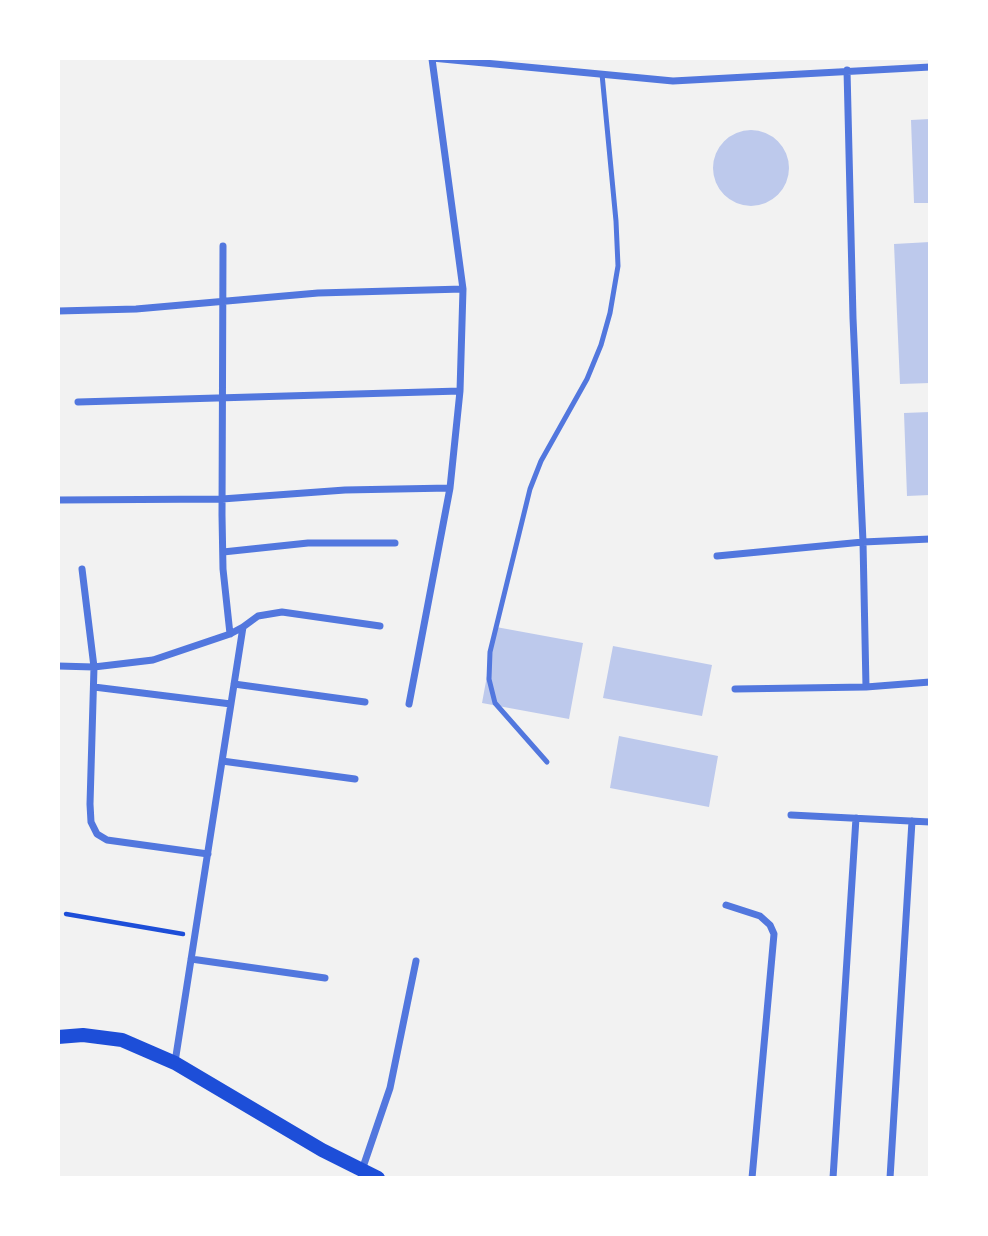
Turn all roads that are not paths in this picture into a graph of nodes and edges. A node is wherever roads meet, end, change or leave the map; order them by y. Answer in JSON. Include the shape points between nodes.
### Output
{"nodes":[{"id":1,"x":432,"y":59,"type":"edge"},
{"id":2,"x":930,"y":66,"type":"edge"},
{"id":3,"x":847,"y":70,"type":"junction"},
{"id":4,"x":602,"y":74,"type":"junction"},
{"id":5,"x":223,"y":246,"type":"dead end"},
{"id":6,"x":463,"y":289,"type":"junction"},
{"id":7,"x":223,"y":302,"type":"junction"},
{"id":8,"x":58,"y":311,"type":"edge"},
{"id":9,"x":460,"y":391,"type":"junction"},
{"id":10,"x":222,"y":396,"type":"junction"},
{"id":11,"x":78,"y":402,"type":"dead end"},
{"id":12,"x":450,"y":488,"type":"junction"},
{"id":13,"x":222,"y":499,"type":"junction"},
{"id":14,"x":58,"y":500,"type":"edge"},
{"id":15,"x":930,"y":539,"type":"edge"},
{"id":16,"x":863,"y":542,"type":"junction"},
{"id":17,"x":395,"y":543,"type":"dead end"},
{"id":18,"x":223,"y":552,"type":"junction"},
{"id":19,"x":717,"y":556,"type":"dead end"},
{"id":20,"x":82,"y":569,"type":"dead end"},
{"id":21,"x":380,"y":626,"type":"dead end"},
{"id":22,"x":243,"y":627,"type":"junction"},
{"id":23,"x":230,"y":635,"type":"junction"},
{"id":24,"x":58,"y":666,"type":"edge"},
{"id":25,"x":94,"y":667,"type":"junction"},
{"id":26,"x":930,"y":682,"type":"edge"},
{"id":27,"x":234,"y":684,"type":"junction"},
{"id":28,"x":94,"y":687,"type":"junction"},
{"id":29,"x":866,"y":687,"type":"junction"},
{"id":30,"x":735,"y":689,"type":"dead end"},
{"id":31,"x":365,"y":702,"type":"dead end"},
{"id":32,"x":232,"y":704,"type":"junction"},
{"id":33,"x":409,"y":704,"type":"dead end"},
{"id":34,"x":222,"y":761,"type":"junction"},
{"id":35,"x":547,"y":762,"type":"dead end"},
{"id":36,"x":355,"y":779,"type":"dead end"},
{"id":37,"x":791,"y":816,"type":"dead end"},
{"id":38,"x":856,"y":818,"type":"junction"},
{"id":39,"x":912,"y":821,"type":"junction"},
{"id":40,"x":930,"y":822,"type":"edge"},
{"id":41,"x":208,"y":854,"type":"junction"},
{"id":42,"x":726,"y":905,"type":"dead end"},
{"id":43,"x":191,"y":959,"type":"junction"},
{"id":44,"x":416,"y":961,"type":"dead end"},
{"id":45,"x":325,"y":978,"type":"dead end"},
{"id":46,"x":58,"y":1037,"type":"edge"},
{"id":47,"x":175,"y":1063,"type":"junction"},
{"id":48,"x":362,"y":1170,"type":"junction"},
{"id":49,"x":378,"y":1178,"type":"edge"},
{"id":50,"x":752,"y":1178,"type":"edge"},
{"id":51,"x":834,"y":1178,"type":"edge"},
{"id":52,"x":890,"y":1178,"type":"edge"}],
"edges":[{"from":1,"to":4,"type":"street"},
{"from":1,"to":6,"type":"street"},
{"from":2,"to":3,"type":"street"},
{"from":3,"to":4,"type":"street","via":[[673,80]]},
{"from":3,"to":16,"type":"street"},
{"from":4,"to":35,"type":"lane","via":[[618,266],[610,313],[587,379],[530,489],[490,652],[489,679],[495,703]]},
{"from":5,"to":7,"type":"street"},
{"from":6,"to":7,"type":"street","via":[[318,293]]},
{"from":6,"to":9,"type":"street"},
{"from":7,"to":8,"type":"street"},
{"from":7,"to":10,"type":"street"},
{"from":9,"to":10,"type":"street"},
{"from":9,"to":12,"type":"street"},
{"from":10,"to":11,"type":"street"},
{"from":10,"to":13,"type":"street"},
{"from":12,"to":13,"type":"street"},
{"from":12,"to":33,"type":"street"},
{"from":13,"to":14,"type":"street"},
{"from":13,"to":18,"type":"street"},
{"from":15,"to":16,"type":"street"},
{"from":16,"to":19,"type":"street"},
{"from":16,"to":29,"type":"street"},
{"from":17,"to":18,"type":"street","via":[[308,543]]},
{"from":18,"to":23,"type":"street"},
{"from":20,"to":25,"type":"street"},
{"from":21,"to":22,"type":"street","via":[[282,612],[258,616]]},
{"from":22,"to":23,"type":"street"},
{"from":22,"to":27,"type":"street"},
{"from":23,"to":25,"type":"street","via":[[153,660]]},
{"from":24,"to":25,"type":"street"},
{"from":25,"to":28,"type":"street"},
{"from":26,"to":29,"type":"street"},
{"from":27,"to":31,"type":"street"},
{"from":27,"to":32,"type":"street"},
{"from":28,"to":32,"type":"street"},
{"from":28,"to":41,"type":"street","via":[[90,804],[97,834],[107,840]]},
{"from":29,"to":30,"type":"street"},
{"from":32,"to":34,"type":"street"},
{"from":34,"to":36,"type":"street"},
{"from":34,"to":41,"type":"street"},
{"from":37,"to":38,"type":"street"},
{"from":38,"to":39,"type":"street"},
{"from":38,"to":51,"type":"street"},
{"from":39,"to":40,"type":"street"},
{"from":39,"to":52,"type":"street"},
{"from":41,"to":43,"type":"street"},
{"from":42,"to":50,"type":"street","via":[[760,916],[774,934]]},
{"from":43,"to":45,"type":"street"},
{"from":43,"to":47,"type":"street"},
{"from":44,"to":48,"type":"street","via":[[390,1087]]},
{"from":46,"to":47,"type":"main road","via":[[122,1040]]},
{"from":47,"to":48,"type":"main road"},
{"from":48,"to":49,"type":"main road"}]}
